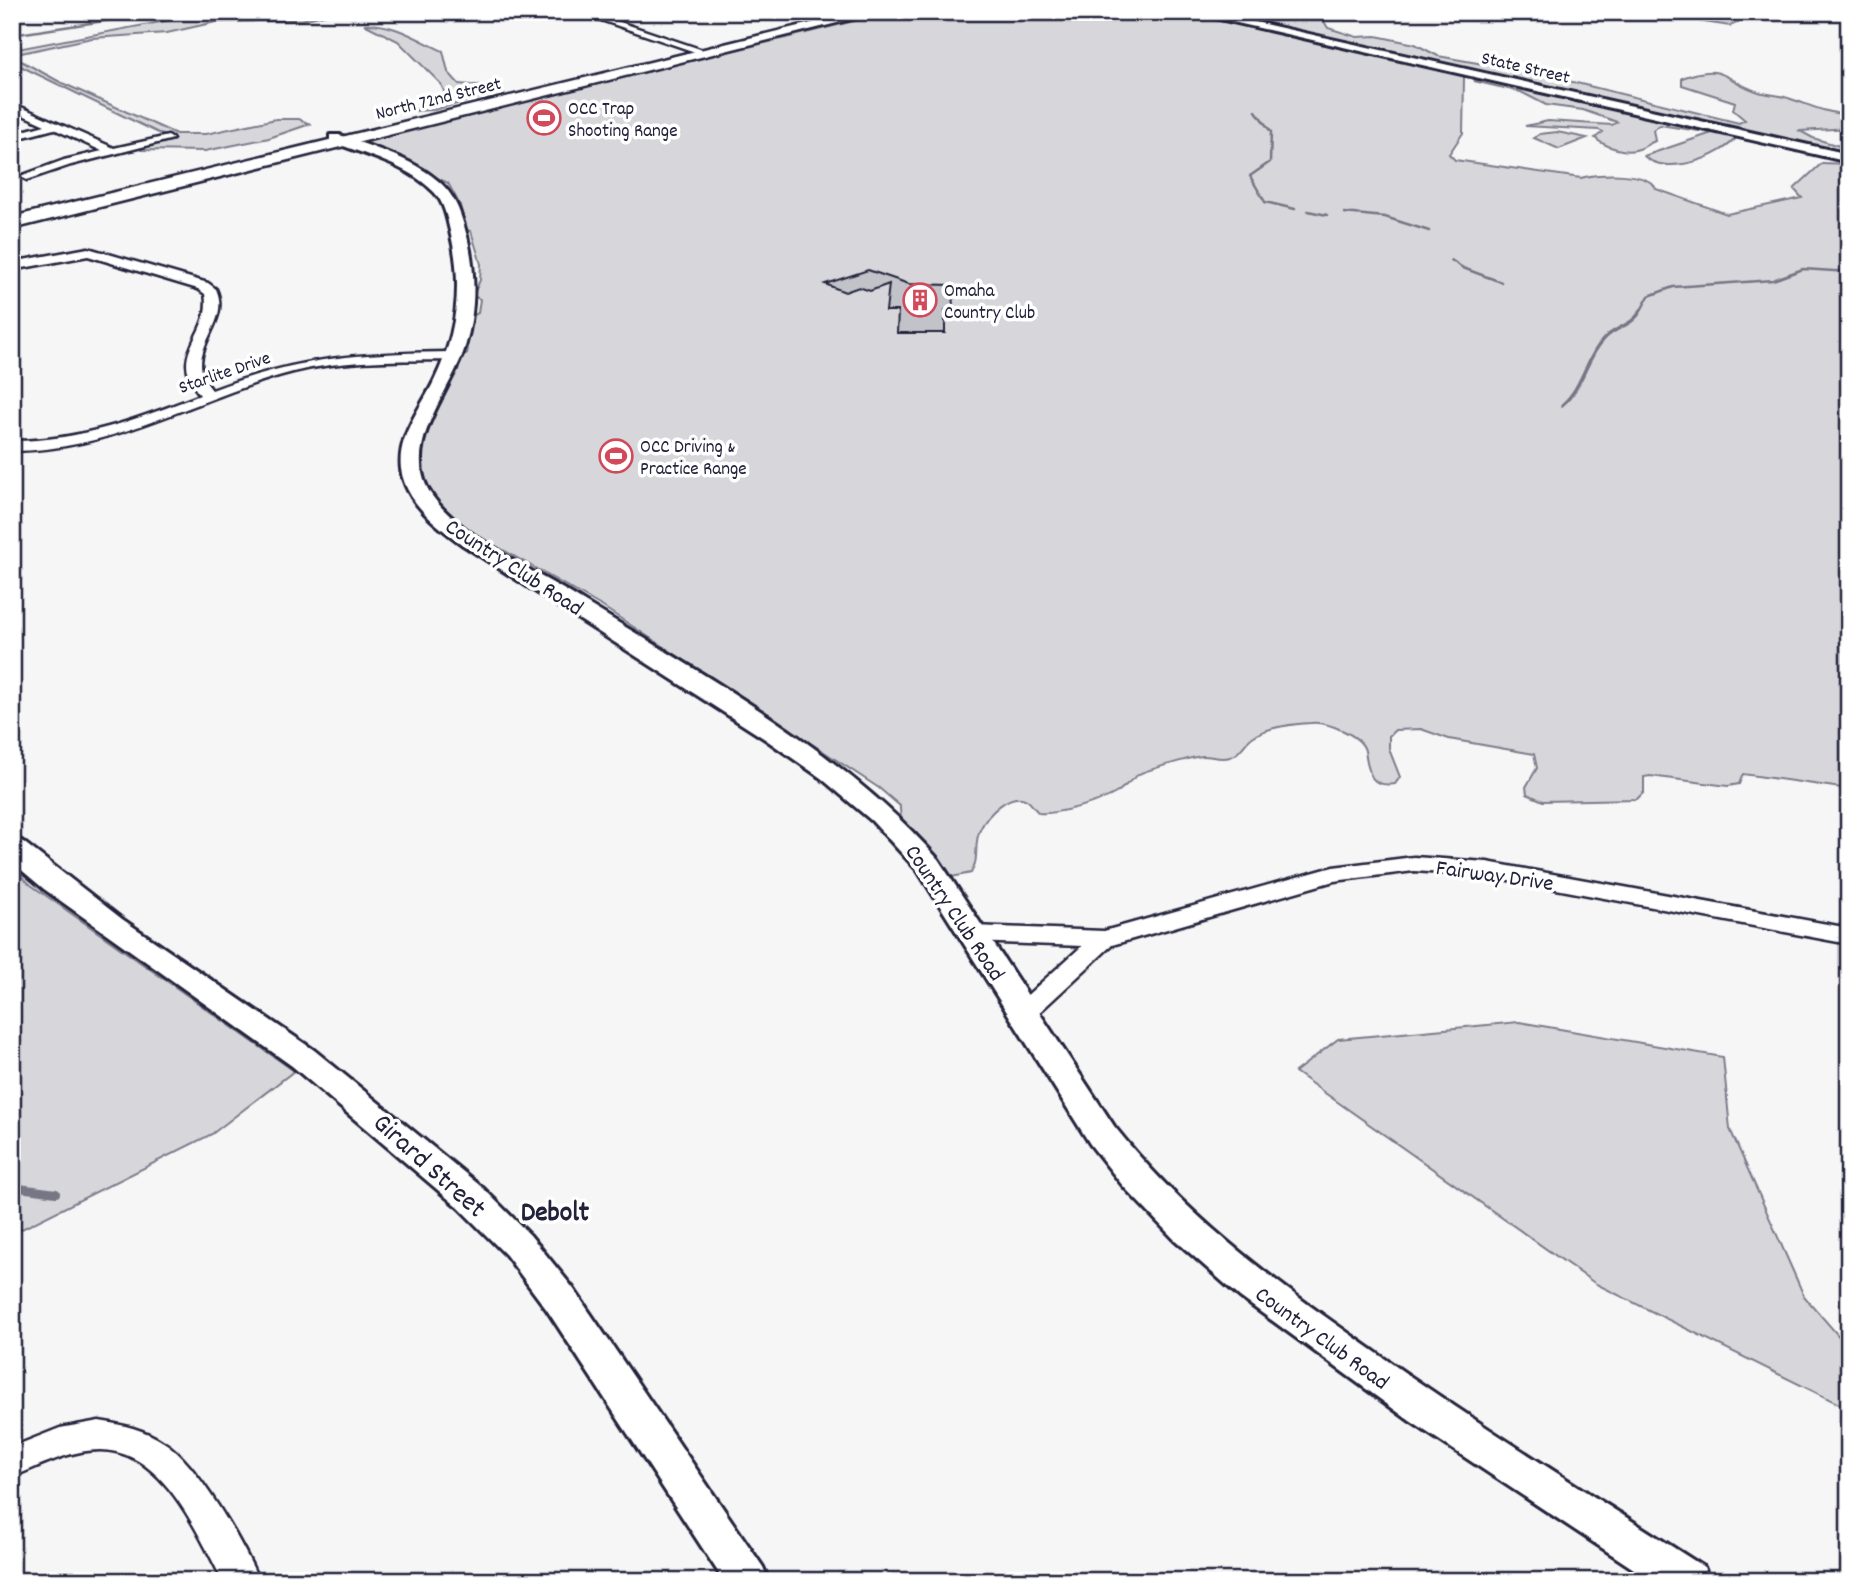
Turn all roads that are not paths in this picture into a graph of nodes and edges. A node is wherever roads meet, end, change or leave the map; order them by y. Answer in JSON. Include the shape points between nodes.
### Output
{"nodes":[{"id":1,"x":581,"y":12,"type":"edge"},
{"id":2,"x":855,"y":12,"type":"edge"},
{"id":3,"x":874,"y":12,"type":"edge"},
{"id":4,"x":1194,"y":12,"type":"edge"},
{"id":5,"x":702,"y":52,"type":"junction"},
{"id":6,"x":12,"y":106,"type":"edge"},
{"id":7,"x":54,"y":126,"type":"junction"},
{"id":8,"x":12,"y":137,"type":"edge"},
{"id":9,"x":336,"y":138,"type":"junction"},
{"id":10,"x":168,"y":139,"type":"dead end"},
{"id":11,"x":113,"y":152,"type":"junction"},
{"id":12,"x":1849,"y":158,"type":"edge"},
{"id":13,"x":27,"y":177,"type":"dead end"},
{"id":14,"x":12,"y":216,"type":"edge"},
{"id":15,"x":12,"y":223,"type":"edge"},
{"id":16,"x":12,"y":266,"type":"edge"},
{"id":17,"x":453,"y":356,"type":"junction"},
{"id":18,"x":209,"y":397,"type":"junction"},
{"id":19,"x":12,"y":446,"type":"edge"},
{"id":20,"x":12,"y":847,"type":"edge"},
{"id":21,"x":972,"y":934,"type":"junction"},
{"id":22,"x":1849,"y":936,"type":"edge"},
{"id":23,"x":1104,"y":939,"type":"junction"},
{"id":24,"x":1023,"y":1013,"type":"junction"},
{"id":25,"x":12,"y":1462,"type":"edge"},
{"id":26,"x":242,"y":1581,"type":"edge"},
{"id":27,"x":748,"y":1581,"type":"edge"},
{"id":28,"x":1689,"y":1581,"type":"edge"}],
"edges":[{"from":1,"to":5,"type":"street"},
{"from":2,"to":5,"type":"main road","name":"North 72nd Street"},
{"from":3,"to":5,"type":"main road","name":"North 72nd Street"},
{"from":4,"to":12,"type":"street","name":"State Street"},
{"from":5,"to":9,"type":"main road","name":"North 72nd Street"},
{"from":6,"to":7,"type":"street"},
{"from":7,"to":8,"type":"street"},
{"from":7,"to":11,"type":"street"},
{"from":9,"to":14,"type":"main road","name":"North 72nd Street"},
{"from":9,"to":15,"type":"main road","name":"North 72nd Street"},
{"from":9,"to":17,"type":"street","name":"Country Club Road","via":[[422,177],[439,189],[448,204],[468,288]]},
{"from":10,"to":11,"type":"street"},
{"from":11,"to":13,"type":"street"},
{"from":16,"to":18,"type":"street","via":[[77,252],[99,254],[209,290],[213,305],[194,366]]},
{"from":17,"to":18,"type":"street","name":"Starlite Drive","via":[[317,363],[270,374]]},
{"from":17,"to":21,"type":"street","name":"Country Club Road","via":[[418,430],[411,458],[413,477],[428,506],[470,541],[773,732],[858,793],[910,843]]},
{"from":18,"to":19,"type":"street","name":"Starlite Drive","via":[[79,440]]},
{"from":20,"to":27,"type":"street","name":"Girard Street","via":[[112,926],[303,1058],[471,1198],[518,1245],[560,1299]]},
{"from":21,"to":23,"type":"street","name":"Fairway Drive"},
{"from":21,"to":24,"type":"street","name":"Country Club Road"},
{"from":22,"to":23,"type":"street","name":"Fairway Drive","via":[[1487,869],[1414,864],[1334,874]]},
{"from":23,"to":24,"type":"street","name":"Fairway Drive"},
{"from":24,"to":28,"type":"street","name":"Country Club Road","via":[[1102,1135],[1186,1230],[1253,1286],[1424,1409]]},
{"from":25,"to":26,"type":"street","via":[[63,1441],[98,1436],[146,1445],[180,1476]]}]}
